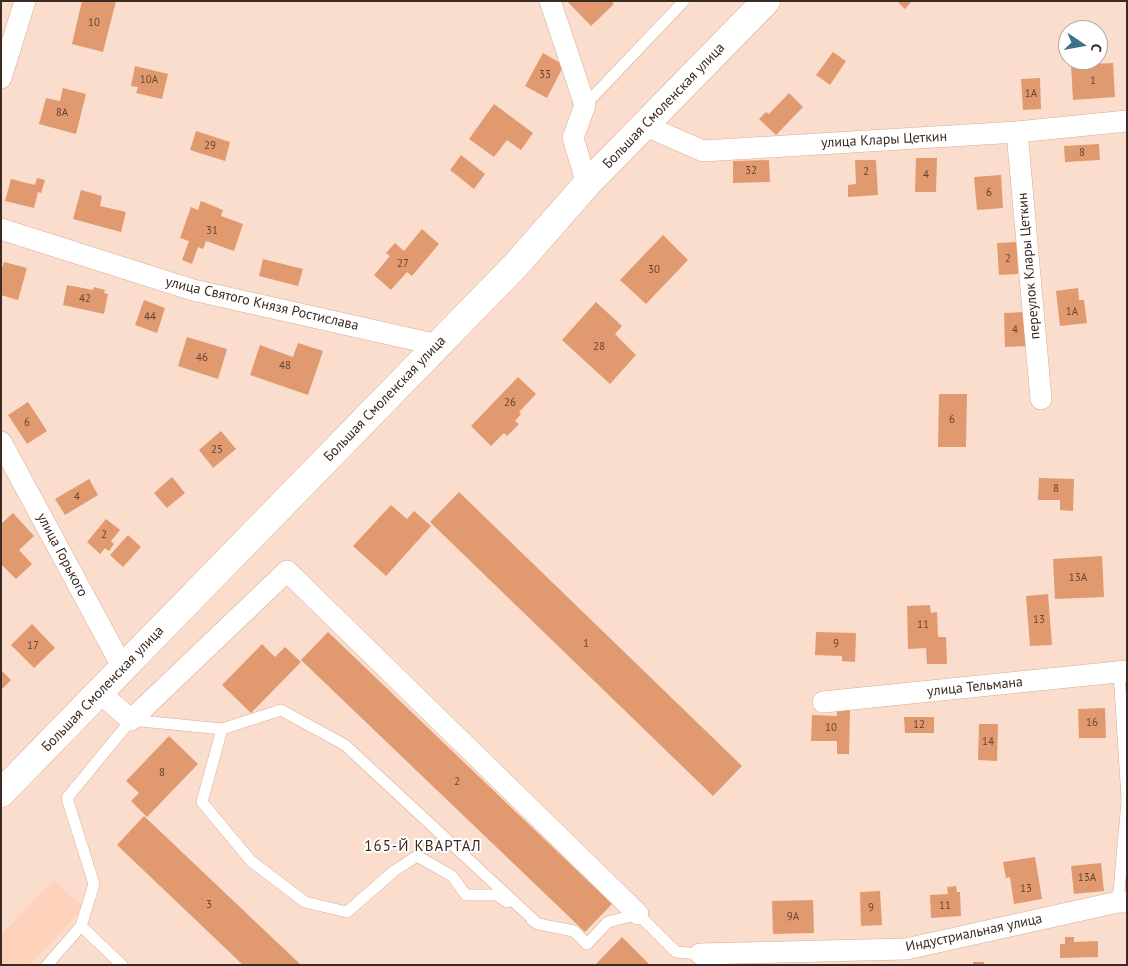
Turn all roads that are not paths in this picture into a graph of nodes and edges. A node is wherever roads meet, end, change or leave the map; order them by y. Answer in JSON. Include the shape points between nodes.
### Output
{"nodes":[{"id":1,"x":26,"y":1,"type":"edge"},
{"id":2,"x":550,"y":1,"type":"edge"},
{"id":3,"x":684,"y":1,"type":"edge"},
{"id":4,"x":766,"y":1,"type":"edge"},
{"id":5,"x":1,"y":78,"type":"edge"},
{"id":6,"x":585,"y":105,"type":"junction"},
{"id":7,"x":1127,"y":121,"type":"edge"},
{"id":8,"x":646,"y":126,"type":"junction"},
{"id":9,"x":1017,"y":132,"type":"junction"},
{"id":10,"x":588,"y":184,"type":"junction"},
{"id":11,"x":1,"y":229,"type":"edge"},
{"id":12,"x":438,"y":345,"type":"junction"},
{"id":13,"x":1041,"y":399,"type":"dead end"},
{"id":14,"x":1,"y":442,"type":"edge"},
{"id":15,"x":123,"y":668,"type":"junction"},
{"id":16,"x":1123,"y":672,"type":"edge"},
{"id":17,"x":100,"y":692,"type":"junction"},
{"id":18,"x":823,"y":702,"type":"dead end"},
{"id":19,"x":131,"y":720,"type":"junction"},
{"id":20,"x":222,"y":729,"type":"junction"},
{"id":21,"x":1,"y":793,"type":"edge"},
{"id":22,"x":1127,"y":800,"type":"edge"},
{"id":23,"x":1122,"y":902,"type":"edge"},
{"id":24,"x":638,"y":914,"type":"junction"},
{"id":25,"x":538,"y":924,"type":"junction"},
{"id":26,"x":81,"y":926,"type":"junction"},
{"id":27,"x":701,"y":959,"type":"edge"},
{"id":28,"x":47,"y":965,"type":"edge"},
{"id":29,"x":122,"y":965,"type":"edge"}],
"edges":[{"from":1,"to":5,"type":"street"},
{"from":2,"to":6,"type":"street"},
{"from":3,"to":6,"type":"lane"},
{"from":4,"to":8,"type":"main road","name":"Большая Смоленская улица"},
{"from":6,"to":10,"type":"street","via":[[573,138]]},
{"from":7,"to":9,"type":"street","name":"улица Клары Цеткин"},
{"from":8,"to":9,"type":"street","name":"улица Клары Цеткин","via":[[703,151]]},
{"from":8,"to":10,"type":"main road","name":"Большая Смоленская улица"},
{"from":9,"to":13,"type":"street","name":"переулок Клары Цеткин"},
{"from":10,"to":12,"type":"main road","name":"Большая Смоленская улица","via":[[516,266]]},
{"from":11,"to":12,"type":"street","name":"улица Святого Князя Ростислава","via":[[193,290]]},
{"from":12,"to":15,"type":"main road","name":"Большая Смоленская улица"},
{"from":14,"to":15,"type":"street","name":"улица Горького"},
{"from":15,"to":17,"type":"main road","name":"Большая Смоленская улица"},
{"from":16,"to":18,"type":"street","name":"улица Тельмана"},
{"from":16,"to":22,"type":"lane"},
{"from":17,"to":19,"type":"street"},
{"from":17,"to":21,"type":"main road","name":"Большая Смоленская улица"},
{"from":19,"to":20,"type":"lane"},
{"from":19,"to":24,"type":"street","via":[[288,571]]},
{"from":19,"to":26,"type":"lane","via":[[67,798],[94,884]]},
{"from":20,"to":25,"type":"lane","via":[[281,710],[345,745]]},
{"from":20,"to":25,"type":"lane","via":[[202,802],[252,861],[305,902],[348,912],[394,870],[417,856],[452,876],[466,895],[498,895]]},
{"from":22,"to":23,"type":"lane"},
{"from":23,"to":27,"type":"street","name":"Индустриальная улица","via":[[906,949]]},
{"from":24,"to":25,"type":"lane","via":[[608,922],[586,944],[574,931]]},
{"from":24,"to":27,"type":"lane","via":[[676,952]]},
{"from":26,"to":28,"type":"lane"},
{"from":26,"to":29,"type":"lane"}]}
